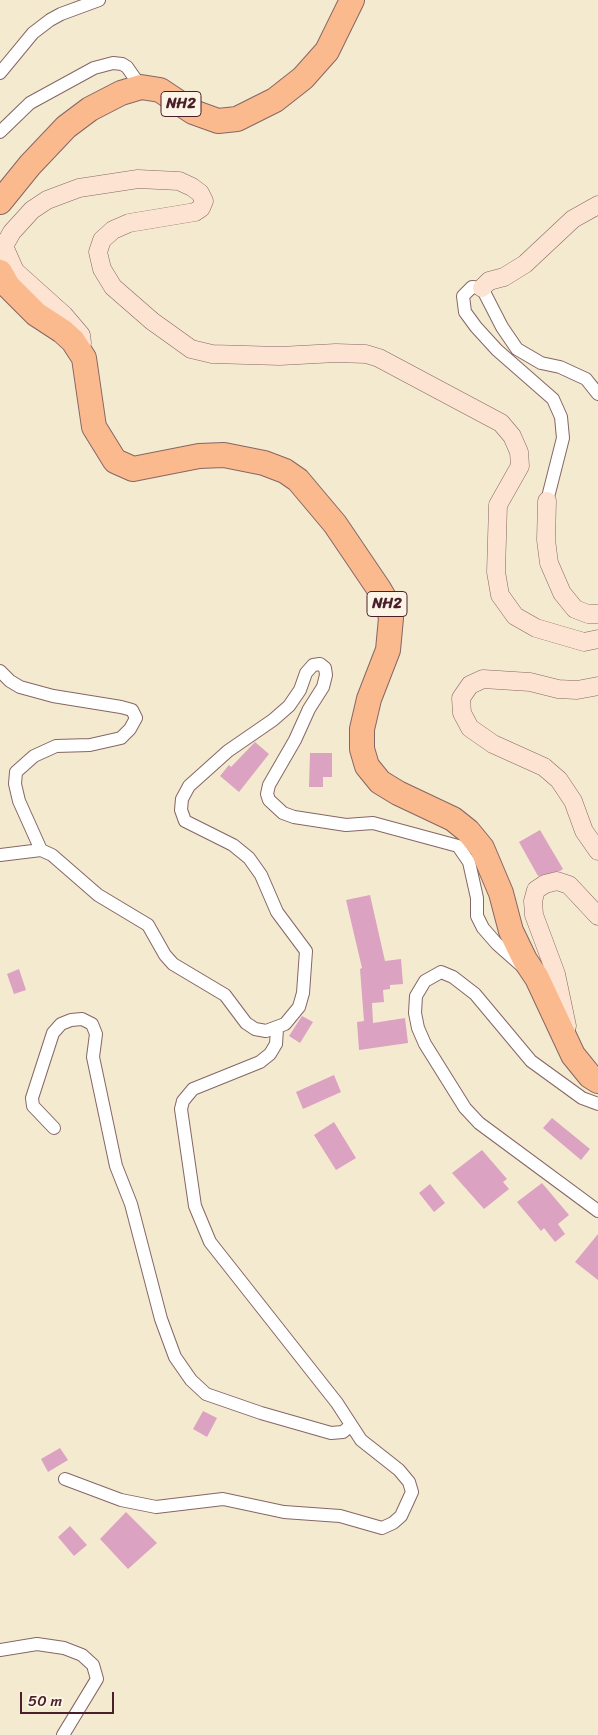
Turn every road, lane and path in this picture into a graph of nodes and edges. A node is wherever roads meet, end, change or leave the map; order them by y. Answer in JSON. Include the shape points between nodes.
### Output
{"nodes":[{"id":1,"x":99,"y":0,"type":"edge"},
{"id":2,"x":352,"y":0,"type":"edge"},
{"id":3,"x":0,"y":73,"type":"edge"},
{"id":4,"x":141,"y":87,"type":"junction"},
{"id":5,"x":0,"y":132,"type":"edge"},
{"id":6,"x":0,"y":202,"type":"edge"},
{"id":7,"x":598,"y":205,"type":"edge"},
{"id":8,"x":0,"y":272,"type":"edge"},
{"id":9,"x":482,"y":288,"type":"junction"},
{"id":10,"x":84,"y":358,"type":"junction"},
{"id":11,"x":598,"y":394,"type":"edge"},
{"id":12,"x":547,"y":501,"type":"joint"},
{"id":13,"x":598,"y":614,"type":"edge"},
{"id":14,"x":598,"y":639,"type":"edge"},
{"id":15,"x":0,"y":671,"type":"edge"},
{"id":16,"x":598,"y":686,"type":"edge"},
{"id":17,"x":41,"y":850,"type":"junction"},
{"id":18,"x":598,"y":851,"type":"edge"},
{"id":19,"x":0,"y":855,"type":"edge"},
{"id":20,"x":598,"y":916,"type":"edge"},
{"id":21,"x":537,"y":978,"type":"junction"},
{"id":22,"x":277,"y":1029,"type":"junction"},
{"id":23,"x":573,"y":1055,"type":"junction"},
{"id":24,"x":598,"y":1082,"type":"edge"},
{"id":25,"x":598,"y":1104,"type":"edge"},
{"id":26,"x":54,"y":1128,"type":"dead end"},
{"id":27,"x":598,"y":1210,"type":"edge"},
{"id":28,"x":351,"y":1426,"type":"junction"},
{"id":29,"x":65,"y":1479,"type":"dead end"},
{"id":30,"x":0,"y":1650,"type":"edge"},
{"id":31,"x":63,"y":1735,"type":"edge"}],
"edges":[{"from":1,"to":3,"type":"street","via":[[61,14],[39,29]]},
{"from":2,"to":4,"type":"highway","number":"NH2","via":[[327,50],[303,78],[275,100],[238,119],[218,121],[193,112],[160,90]]},
{"from":4,"to":5,"type":"street","via":[[122,64],[94,68],[30,103]]},
{"from":4,"to":6,"type":"highway","number":"NH2","via":[[90,109],[66,127],[30,164]]},
{"from":7,"to":9,"type":"main road","via":[[573,219],[525,264],[504,277],[489,281]]},
{"from":8,"to":10,"type":"highway","number":"NH2","via":[[8,286],[36,314],[73,341]]},
{"from":9,"to":11,"type":"street","via":[[517,350],[541,363],[560,367],[586,379]]},
{"from":9,"to":12,"type":"street","via":[[472,287],[463,296],[465,312],[497,350],[553,399],[561,417],[563,438]]},
{"from":10,"to":14,"type":"main road","via":[[81,335],[64,315],[15,271],[4,246],[32,210],[47,200],[79,188],[138,179],[179,182],[192,187],[204,201],[195,212],[129,223],[113,230],[102,240],[98,252],[102,269],[113,288],[191,349],[212,354],[280,356],[366,354],[501,423],[512,436],[519,452],[520,466],[498,505],[496,572],[500,595],[515,616],[536,628],[584,642]]},
{"from":10,"to":21,"type":"highway","number":"NH2","via":[[94,426],[115,461],[133,469],[199,456],[224,455],[264,463],[298,480],[335,524],[379,589],[387,603],[390,618],[388,650],[369,699],[362,730],[362,749],[367,766],[380,782],[453,819],[482,848],[501,893],[511,931]]},
{"from":12,"to":13,"type":"main road","via":[[549,563],[562,593],[576,608],[588,614]]},
{"from":15,"to":17,"type":"street","via":[[20,687],[132,710],[136,718],[121,738],[90,745],[56,746],[34,756],[16,772],[14,784],[19,801]]},
{"from":16,"to":18,"type":"main road","via":[[558,689],[530,682],[483,679],[470,686],[461,698],[462,713],[470,728],[493,744],[544,767],[559,780],[584,831]]},
{"from":17,"to":19,"type":"street"},
{"from":17,"to":22,"type":"street","via":[[52,855],[98,895],[148,925],[173,964],[225,995],[246,1024],[266,1031]]},
{"from":20,"to":23,"type":"main road","via":[[569,885],[557,882],[536,890],[534,915],[556,974]]},
{"from":21,"to":22,"type":"street","via":[[483,928],[477,916],[477,898],[469,862],[458,846],[373,823],[346,824],[294,817],[283,813],[270,800],[267,794],[269,784],[323,687],[325,668],[320,664],[313,665],[289,706],[228,751],[189,786],[182,799],[185,821],[233,845],[249,858],[261,875],[277,912],[306,951],[299,1007],[292,1018]]},
{"from":21,"to":23,"type":"highway","number":"NH2"},
{"from":22,"to":28,"type":"street","via":[[276,1044],[260,1062],[192,1089],[184,1101],[181,1110],[195,1206],[210,1242],[337,1403]]},
{"from":23,"to":24,"type":"highway","number":"NH2"},
{"from":25,"to":27,"type":"street","via":[[582,1098],[531,1060],[476,994],[441,972],[425,981],[416,996],[418,1028],[465,1108],[479,1124]]},
{"from":26,"to":28,"type":"street","via":[[33,1106],[34,1090],[53,1033],[61,1024],[82,1019],[92,1024],[96,1034],[93,1057],[116,1166],[131,1204],[161,1319],[175,1357],[191,1380],[206,1394],[332,1433],[343,1432]]},
{"from":28,"to":29,"type":"street","via":[[361,1440],[409,1482],[412,1492],[401,1516],[382,1528],[340,1516],[284,1512],[223,1499],[156,1507],[121,1500]]},
{"from":30,"to":31,"type":"street","via":[[37,1644],[64,1648],[82,1655],[93,1665],[97,1679]]}]}
